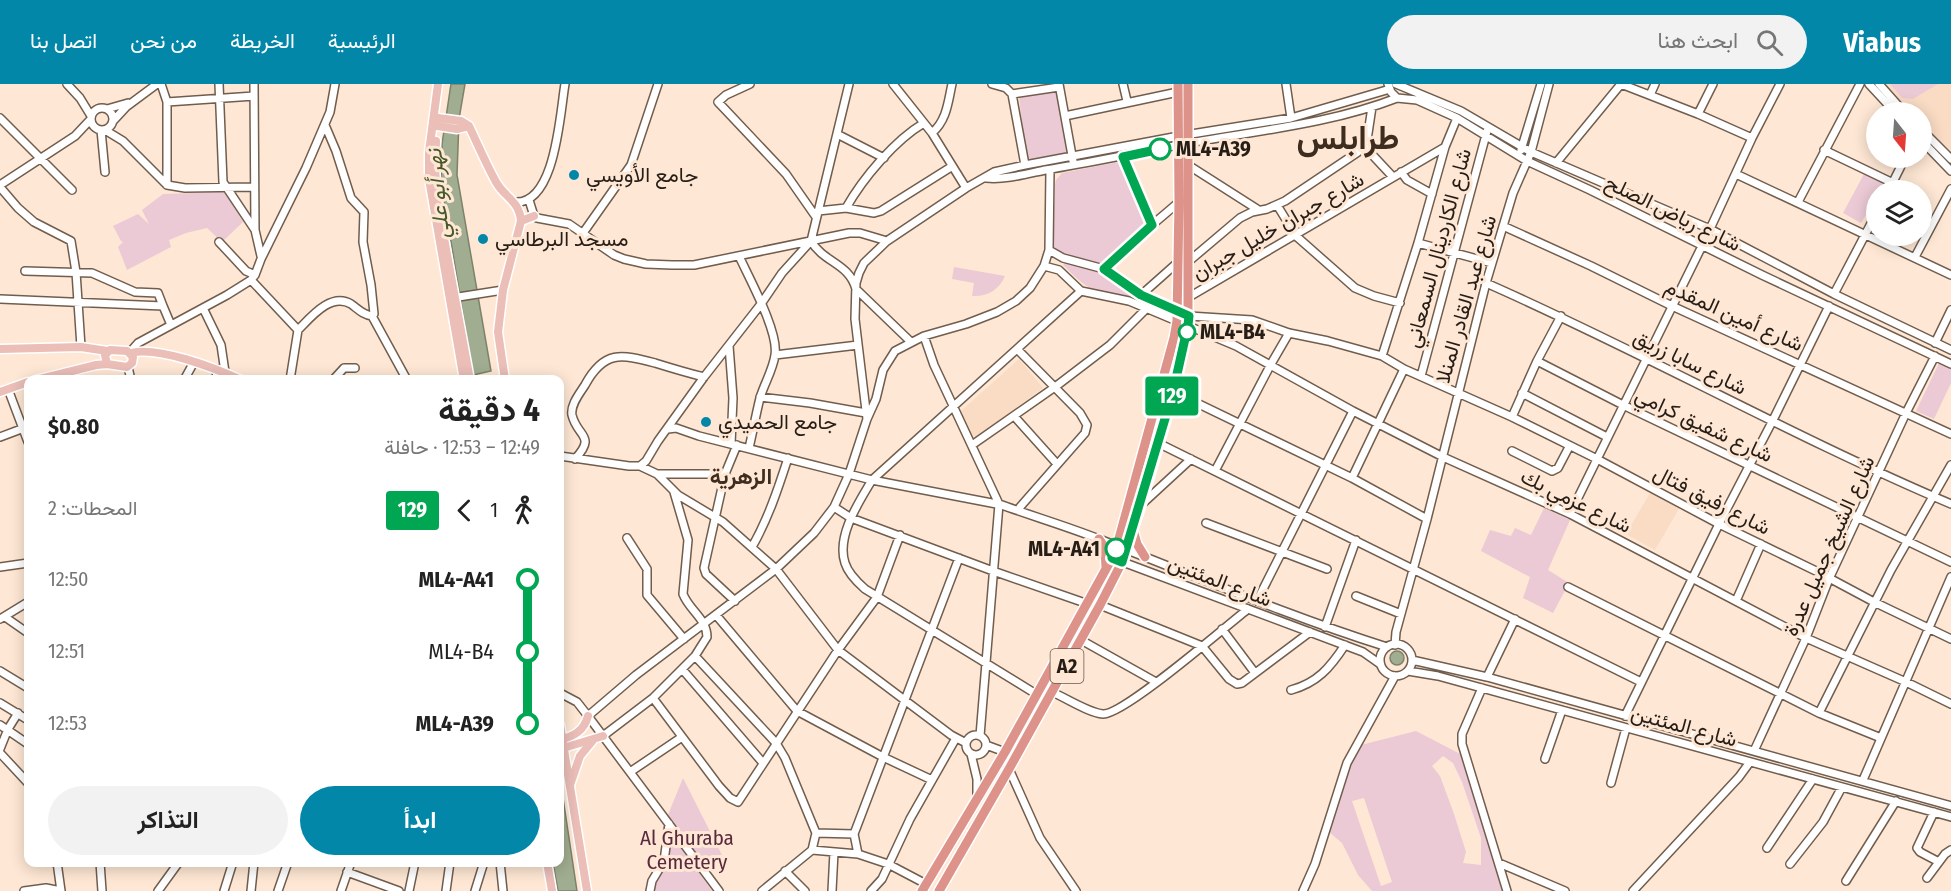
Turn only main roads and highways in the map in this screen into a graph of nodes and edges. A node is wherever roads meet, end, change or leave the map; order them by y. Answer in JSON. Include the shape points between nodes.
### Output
{"nodes":[{"id":1,"x":438,"y":84,"type":"edge"},
{"id":2,"x":443,"y":84,"type":"edge"},
{"id":3,"x":1188,"y":84,"type":"edge"},
{"id":4,"x":1178,"y":88,"type":"edge"},
{"id":5,"x":440,"y":122,"type":"junction"},
{"id":6,"x":1183,"y":140,"type":"junction"},
{"id":7,"x":534,"y":216,"type":"road end"},
{"id":8,"x":521,"y":221,"type":"junction"},
{"id":9,"x":455,"y":298,"type":"junction"},
{"id":10,"x":0,"y":349,"type":"edge"},
{"id":11,"x":107,"y":351,"type":"junction"},
{"id":12,"x":131,"y":352,"type":"junction"},
{"id":13,"x":107,"y":364,"type":"junction"},
{"id":14,"x":52,"y":375,"type":"edge"},
{"id":15,"x":230,"y":375,"type":"edge"},
{"id":16,"x":463,"y":375,"type":"edge"},
{"id":17,"x":469,"y":375,"type":"edge"},
{"id":18,"x":504,"y":375,"type":"edge"},
{"id":19,"x":24,"y":383,"type":"edge"},
{"id":20,"x":4,"y":390,"type":"edge"},
{"id":21,"x":1133,"y":529,"type":"junction"},
{"id":22,"x":1099,"y":539,"type":"road end"},
{"id":23,"x":1122,"y":548,"type":"junction"},
{"id":24,"x":1145,"y":557,"type":"road end"},
{"id":25,"x":1106,"y":569,"type":"junction"},
{"id":26,"x":588,"y":716,"type":"road end"},
{"id":27,"x":603,"y":736,"type":"road end"},
{"id":28,"x":594,"y":739,"type":"junction"},
{"id":29,"x":564,"y":742,"type":"edge"},
{"id":30,"x":564,"y":744,"type":"edge"},
{"id":31,"x":564,"y":761,"type":"edge"},
{"id":32,"x":569,"y":789,"type":"junction"},
{"id":33,"x":548,"y":867,"type":"edge"},
{"id":34,"x":924,"y":887,"type":"edge"},
{"id":35,"x":552,"y":891,"type":"edge"},
{"id":36,"x":587,"y":891,"type":"edge"},
{"id":37,"x":939,"y":891,"type":"edge"}],
"edges":[{"from":1,"to":9,"type":"main road","via":[[429,179]]},
{"from":2,"to":5,"type":"main road"},
{"from":3,"to":6,"type":"highway","number":"A2"},
{"from":4,"to":6,"type":"highway","number":"A2"},
{"from":5,"to":8,"type":"main road","via":[[464,125],[496,183],[518,207]]},
{"from":5,"to":9,"type":"main road","via":[[436,190]]},
{"from":6,"to":21,"type":"highway","number":"A2","via":[[1188,165],[1189,321],[1173,392]]},
{"from":6,"to":23,"type":"highway","number":"A2","via":[[1177,321]]},
{"from":7,"to":8,"type":"main road"},
{"from":8,"to":18,"type":"main road","via":[[502,290],[498,332]]},
{"from":9,"to":16,"type":"main road"},
{"from":9,"to":17,"type":"main road"},
{"from":10,"to":11,"type":"main road","via":[[81,347]]},
{"from":11,"to":12,"type":"main road"},
{"from":11,"to":13,"type":"main road"},
{"from":12,"to":13,"type":"main road","via":[[133,362],[128,367]]},
{"from":12,"to":15,"type":"main road","via":[[194,362]]},
{"from":13,"to":14,"type":"main road"},
{"from":19,"to":20,"type":"main road"},
{"from":21,"to":23,"type":"highway","number":"A2"},
{"from":21,"to":24,"type":"highway"},
{"from":22,"to":25,"type":"highway","via":[[1105,548]]},
{"from":23,"to":25,"type":"highway","number":"A2"},
{"from":23,"to":37,"type":"highway","number":"A2","via":[[1122,562],[1100,605]]},
{"from":25,"to":34,"type":"highway","number":"A2","via":[[977,801]]},
{"from":26,"to":29,"type":"main road","via":[[580,731]]},
{"from":27,"to":28,"type":"main road"},
{"from":28,"to":30,"type":"main road"},
{"from":28,"to":32,"type":"main road","via":[[580,756]]},
{"from":31,"to":32,"type":"main road"},
{"from":32,"to":36,"type":"main road"},
{"from":33,"to":35,"type":"main road"}]}
